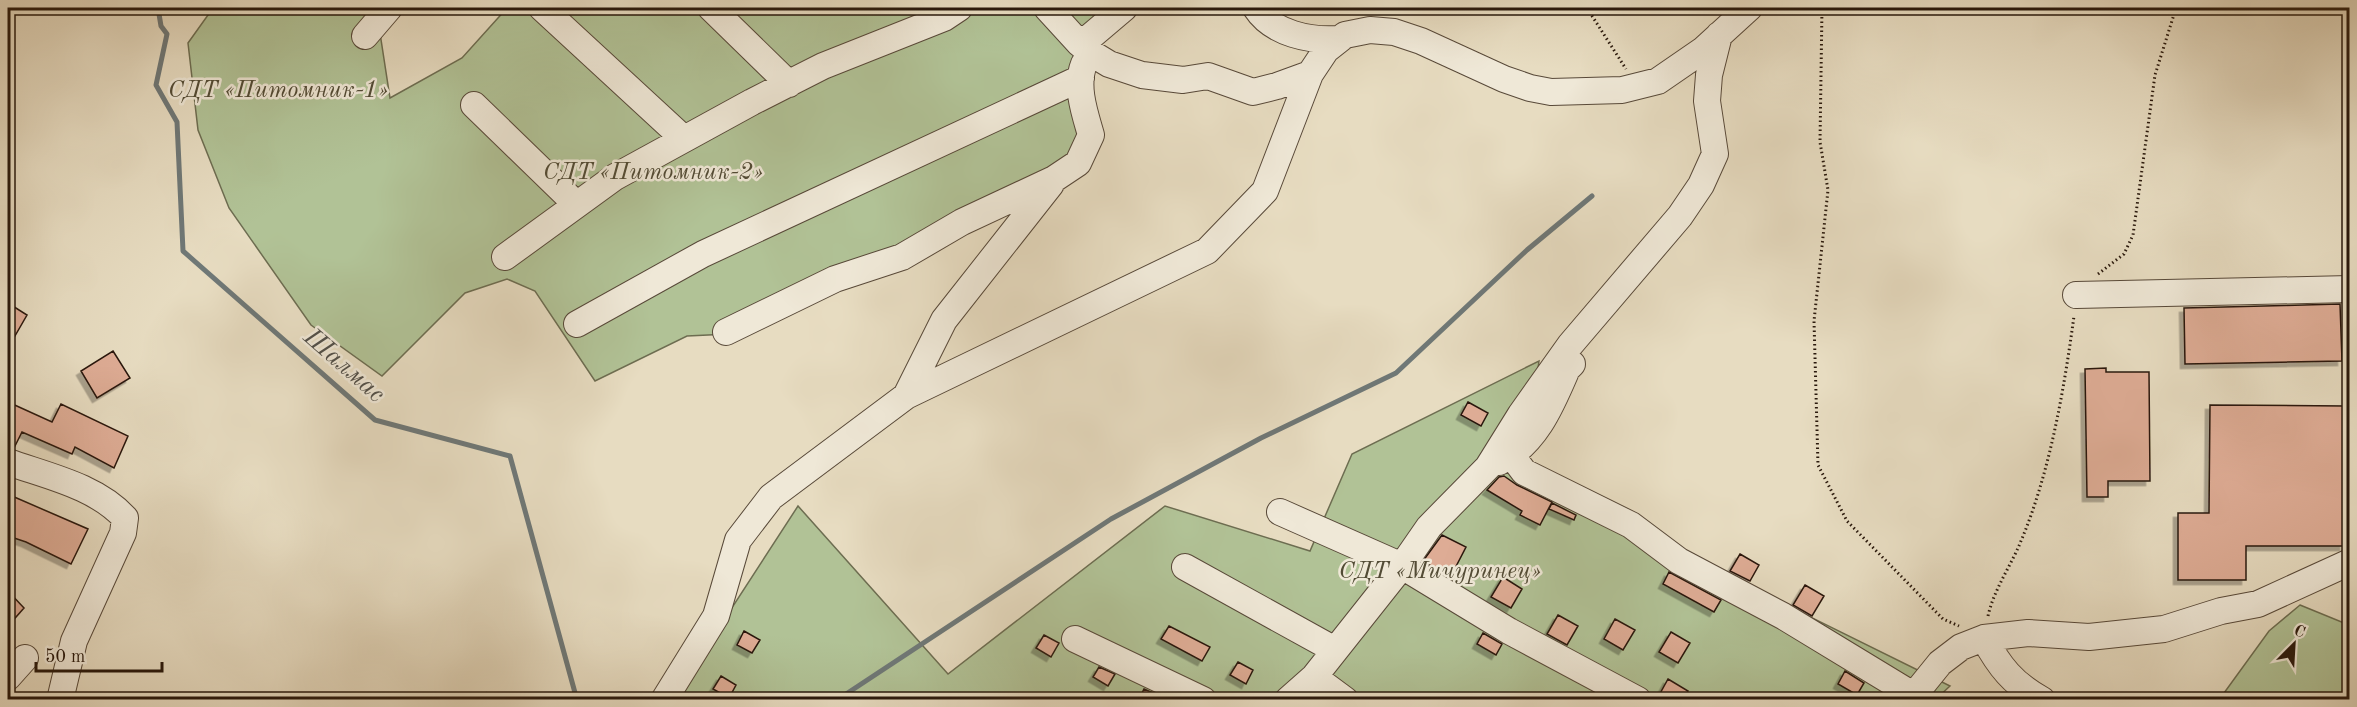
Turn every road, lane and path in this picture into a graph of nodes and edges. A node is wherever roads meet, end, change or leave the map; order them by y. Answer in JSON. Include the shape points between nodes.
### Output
{"nodes":[{"id":1,"x":389,"y":8,"type":"edge"},
{"id":2,"x":542,"y":8,"type":"edge"},
{"id":3,"x":711,"y":8,"type":"edge"},
{"id":4,"x":959,"y":8,"type":"edge"},
{"id":5,"x":1124,"y":8,"type":"edge"},
{"id":6,"x":1256,"y":8,"type":"edge"},
{"id":7,"x":1587,"y":8,"type":"edge"},
{"id":8,"x":1749,"y":8,"type":"edge"},
{"id":9,"x":1822,"y":8,"type":"edge"},
{"id":10,"x":2176,"y":8,"type":"edge"},
{"id":11,"x":1052,"y":9,"type":"edge"},
{"id":12,"x":365,"y":36,"type":"dead end"},
{"id":13,"x":1719,"y":36,"type":"junction"},
{"id":14,"x":1339,"y":39,"type":"junction"},
{"id":15,"x":1085,"y":48,"type":"junction"},
{"id":16,"x":1310,"y":74,"type":"junction"},
{"id":17,"x":1081,"y":78,"type":"junction"},
{"id":18,"x":789,"y":84,"type":"junction"},
{"id":19,"x":1637,"y":86,"type":"junction"},
{"id":20,"x":474,"y":105,"type":"dead end"},
{"id":21,"x":684,"y":139,"type":"junction"},
{"id":22,"x":1054,"y":179,"type":"junction"},
{"id":23,"x":576,"y":204,"type":"junction"},
{"id":24,"x":505,"y":257,"type":"dead end"},
{"id":25,"x":1634,"y":270,"type":"junction"},
{"id":26,"x":2349,"y":289,"type":"edge"},
{"id":27,"x":2076,"y":295,"type":"junction"},
{"id":28,"x":577,"y":324,"type":"dead end"},
{"id":29,"x":726,"y":332,"type":"dead end"},
{"id":30,"x":906,"y":396,"type":"junction"},
{"id":31,"x":1512,"y":456,"type":"junction"},
{"id":32,"x":8,"y":462,"type":"edge"},
{"id":33,"x":1488,"y":467,"type":"junction"},
{"id":34,"x":1280,"y":512,"type":"dead end"},
{"id":35,"x":2349,"y":562,"type":"edge"},
{"id":36,"x":1185,"y":567,"type":"dead end"},
{"id":37,"x":1402,"y":567,"type":"junction"},
{"id":38,"x":1980,"y":628,"type":"junction"},
{"id":39,"x":1075,"y":639,"type":"dead end"},
{"id":40,"x":1335,"y":650,"type":"junction"},
{"id":41,"x":25,"y":658,"type":"dead end"},
{"id":42,"x":8,"y":677,"type":"edge"},
{"id":43,"x":1314,"y":677,"type":"junction"},
{"id":44,"x":1911,"y":697,"type":"edge"},
{"id":45,"x":60,"y":699,"type":"edge"},
{"id":46,"x":475,"y":699,"type":"edge"},
{"id":47,"x":513,"y":699,"type":"edge"},
{"id":48,"x":663,"y":699,"type":"edge"},
{"id":49,"x":1203,"y":699,"type":"edge"},
{"id":50,"x":1288,"y":699,"type":"edge"},
{"id":51,"x":1345,"y":699,"type":"edge"},
{"id":52,"x":1638,"y":699,"type":"edge"},
{"id":53,"x":2042,"y":699,"type":"edge"}],
"edges":[{"from":1,"to":12,"type":"street"},
{"from":2,"to":21,"type":"street"},
{"from":3,"to":18,"type":"street"},
{"from":4,"to":18,"type":"street","via":[[944,18]]},
{"from":5,"to":15,"type":"street","via":[[1091,36]]},
{"from":6,"to":14,"type":"street","via":[[1278,28],[1320,40]]},
{"from":7,"to":19,"type":"path"},
{"from":8,"to":13,"type":"street"},
{"from":9,"to":38,"type":"path","via":[[1820,142],[1828,190],[1814,321],[1818,465],[1847,520],[1942,619]]},
{"from":10,"to":27,"type":"path","via":[[2155,75],[2133,235],[2124,254]]},
{"from":11,"to":15,"type":"street"},
{"from":13,"to":19,"type":"street","via":[[1658,81]]},
{"from":13,"to":25,"type":"street","via":[[1708,75],[1707,102],[1716,154],[1680,216]]},
{"from":14,"to":16,"type":"street"},
{"from":14,"to":19,"type":"street","via":[[1345,34],[1370,30],[1394,32],[1504,79],[1551,92]]},
{"from":15,"to":16,"type":"street","via":[[1110,64],[1142,75],[1183,80],[1208,76],[1253,92]]},
{"from":15,"to":17,"type":"street"},
{"from":16,"to":30,"type":"street","via":[[1265,191],[1207,251]]},
{"from":17,"to":22,"type":"street","via":[[1082,106],[1091,135],[1078,163]]},
{"from":17,"to":28,"type":"street","via":[[703,254]]},
{"from":18,"to":21,"type":"street"},
{"from":20,"to":23,"type":"street"},
{"from":21,"to":23,"type":"street","via":[[615,177]]},
{"from":22,"to":29,"type":"street","via":[[962,222],[902,257],[836,279]]},
{"from":22,"to":30,"type":"street","via":[[944,320]]},
{"from":23,"to":24,"type":"street"},
{"from":25,"to":31,"type":"street","via":[[1625,299],[1602,332],[1567,369],[1545,419]]},
{"from":25,"to":33,"type":"street","via":[[1570,345]]},
{"from":26,"to":27,"type":"street"},
{"from":27,"to":38,"type":"path","via":[[2051,449],[2022,540]]},
{"from":30,"to":48,"type":"street","via":[[771,497],[738,540],[716,616]]},
{"from":31,"to":33,"type":"street"},
{"from":31,"to":44,"type":"street","via":[[1524,472],[1631,525],[1679,561],[1783,616]]},
{"from":32,"to":45,"type":"street","via":[[99,495],[125,518],[123,533],[74,641]]},
{"from":33,"to":37,"type":"street","via":[[1429,527]]},
{"from":34,"to":37,"type":"street"},
{"from":35,"to":38,"type":"street","via":[[2258,604],[2164,629],[2089,637]]},
{"from":36,"to":40,"type":"street"},
{"from":37,"to":40,"type":"street"},
{"from":37,"to":52,"type":"street","via":[[1509,631]]},
{"from":38,"to":44,"type":"street","via":[[1940,663]]},
{"from":38,"to":53,"type":"street","via":[[1999,665]]},
{"from":39,"to":49,"type":"street"},
{"from":40,"to":43,"type":"street"},
{"from":41,"to":42,"type":"street"},
{"from":43,"to":50,"type":"street"},
{"from":43,"to":51,"type":"street"},
{"from":46,"to":47,"type":"path","via":[[484,693]]}]}
